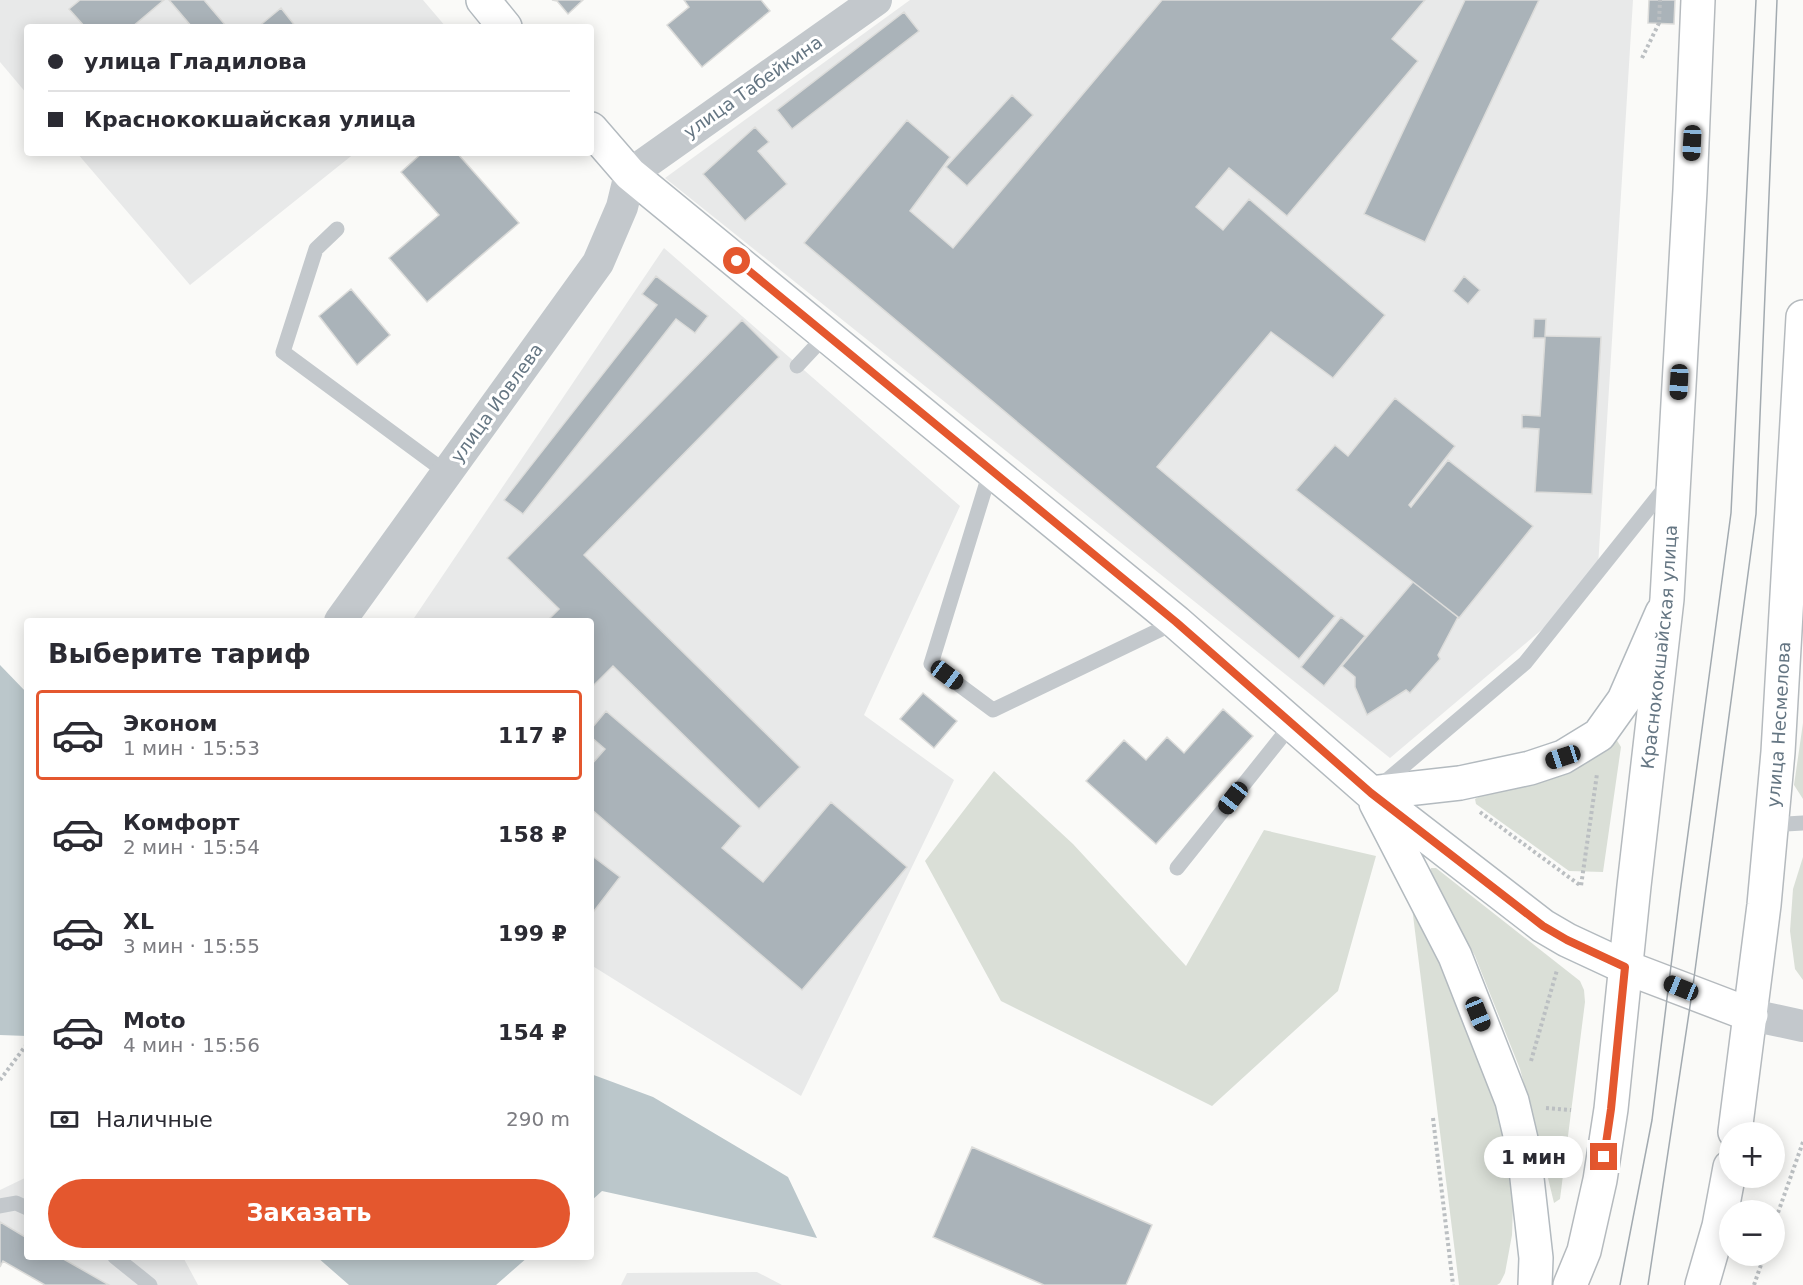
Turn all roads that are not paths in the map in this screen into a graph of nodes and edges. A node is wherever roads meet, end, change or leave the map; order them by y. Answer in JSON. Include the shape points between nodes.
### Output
{"nodes":[{"id":1,"x":483,"y":0,"type":"edge"},
{"id":2,"x":876,"y":0,"type":"edge"},
{"id":3,"x":1698,"y":0,"type":"edge"},
{"id":4,"x":503,"y":24,"type":"edge"},
{"id":5,"x":594,"y":132,"type":"edge"},
{"id":6,"x":630,"y":174,"type":"junction"},
{"id":7,"x":337,"y":229,"type":"dead end"},
{"id":8,"x":1803,"y":317,"type":"edge"},
{"id":9,"x":826,"y":335,"type":"junction"},
{"id":10,"x":797,"y":366,"type":"dead end"},
{"id":11,"x":991,"y":469,"type":"junction"},
{"id":12,"x":447,"y":473,"type":"junction"},
{"id":13,"x":1674,"y":477,"type":"junction"},
{"id":14,"x":1667,"y":599,"type":"junction"},
{"id":15,"x":342,"y":618,"type":"edge"},
{"id":16,"x":1176,"y":622,"type":"junction"},
{"id":17,"x":1803,"y":640,"type":"edge"},
{"id":18,"x":1292,"y":724,"type":"junction"},
{"id":19,"x":1778,"y":752,"type":"junction"},
{"id":20,"x":1371,"y":793,"type":"junction"},
{"id":21,"x":1787,"y":824,"type":"edge"},
{"id":22,"x":1177,"y":868,"type":"dead end"},
{"id":23,"x":1625,"y":967,"type":"junction"},
{"id":24,"x":1751,"y":1015,"type":"junction"},
{"id":25,"x":1803,"y":1026,"type":"edge"},
{"id":26,"x":1736,"y":1122,"type":"edge"},
{"id":27,"x":1726,"y":1188,"type":"edge"},
{"id":28,"x":0,"y":1206,"type":"edge"},
{"id":29,"x":24,"y":1207,"type":"edge"},
{"id":30,"x":119,"y":1260,"type":"edge"},
{"id":31,"x":150,"y":1285,"type":"edge"},
{"id":32,"x":1535,"y":1285,"type":"edge"},
{"id":33,"x":1570,"y":1285,"type":"edge"},
{"id":34,"x":1702,"y":1285,"type":"edge"}],
"edges":[{"from":1,"to":4,"type":"main road"},
{"from":2,"to":6,"type":"street","name":"улица Табейкина"},
{"from":3,"to":13,"type":"main road","name":"Краснококшайская улица"},
{"from":5,"to":6,"type":"main road"},
{"from":6,"to":9,"type":"main road"},
{"from":6,"to":12,"type":"street","name":"улица Иовлева","via":[[622,207],[598,263]]},
{"from":7,"to":12,"type":"lane","via":[[316,249],[283,352]]},
{"from":8,"to":19,"type":"main road","name":"улица Несмелова"},
{"from":9,"to":10,"type":"lane"},
{"from":9,"to":11,"type":"main road"},
{"from":11,"to":16,"type":"main road"},
{"from":11,"to":16,"type":"lane","via":[[931,664],[993,710]]},
{"from":12,"to":15,"type":"street","name":"улица Иовлева"},
{"from":13,"to":14,"type":"main road","name":"Краснококшайская улица"},
{"from":13,"to":20,"type":"lane","via":[[1525,663]]},
{"from":14,"to":20,"type":"main road","via":[[1624,700],[1599,735],[1563,757],[1530,768],[1460,783]]},
{"from":14,"to":23,"type":"main road","name":"Краснококшайская улица"},
{"from":16,"to":18,"type":"main road"},
{"from":17,"to":19,"type":"main road"},
{"from":18,"to":20,"type":"main road"},
{"from":18,"to":22,"type":"lane"},
{"from":19,"to":21,"type":"main road","name":"улица Несмелова"},
{"from":20,"to":23,"type":"main road","via":[[1543,926]]},
{"from":20,"to":32,"type":"main road","via":[[1455,956],[1512,1101],[1524,1152],[1536,1258]]},
{"from":21,"to":24,"type":"main road","name":"улица Несмелова"},
{"from":23,"to":24,"type":"main road"},
{"from":23,"to":33,"type":"main road","name":"Краснококшайская улица","via":[[1600,1180],[1584,1251]]},
{"from":24,"to":25,"type":"street"},
{"from":24,"to":26,"type":"main road","name":"улица Несмелова"},
{"from":27,"to":34,"type":"main road"},
{"from":28,"to":29,"type":"lane","via":[[16,1203]]},
{"from":30,"to":31,"type":"lane"}]}
